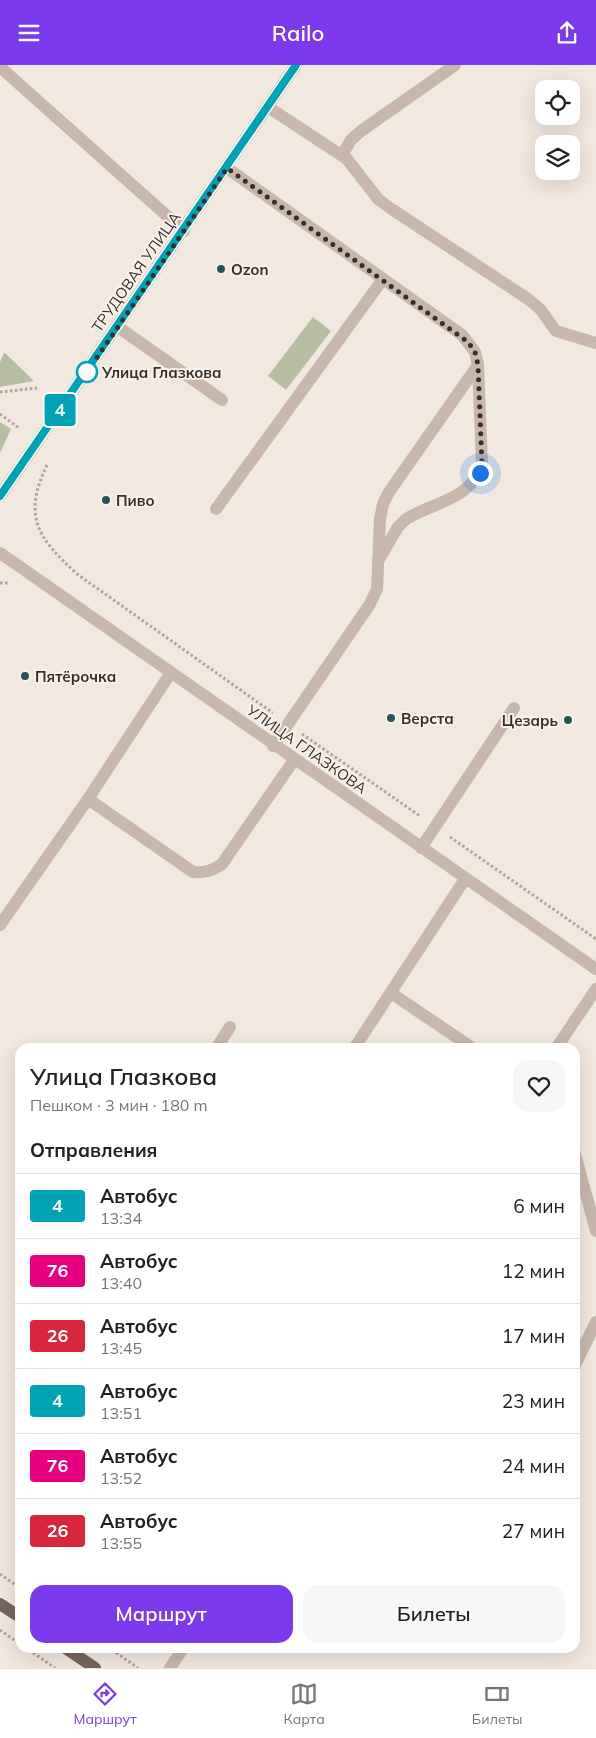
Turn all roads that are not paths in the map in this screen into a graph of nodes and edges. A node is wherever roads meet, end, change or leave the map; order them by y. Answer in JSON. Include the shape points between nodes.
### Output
{"nodes":[{"id":1,"x":296,"y":65,"type":"edge"},
{"id":2,"x":455,"y":65,"type":"edge"},
{"id":3,"x":0,"y":67,"type":"edge"},
{"id":4,"x":268,"y":107,"type":"junction"},
{"id":5,"x":342,"y":155,"type":"junction"},
{"id":6,"x":227,"y":168,"type":"junction"},
{"id":7,"x":184,"y":231,"type":"junction"},
{"id":8,"x":383,"y":279,"type":"junction"},
{"id":9,"x":118,"y":327,"type":"junction"},
{"id":10,"x":596,"y":343,"type":"edge"},
{"id":11,"x":478,"y":365,"type":"junction"},
{"id":12,"x":222,"y":400,"type":"dead end"},
{"id":13,"x":0,"y":496,"type":"edge"},
{"id":14,"x":216,"y":509,"type":"dead end"},
{"id":15,"x":0,"y":553,"type":"edge"},
{"id":16,"x":378,"y":561,"type":"junction"},
{"id":17,"x":170,"y":674,"type":"junction"},
{"id":18,"x":514,"y":708,"type":"dead end"},
{"id":19,"x":274,"y":746,"type":"junction"},
{"id":20,"x":294,"y":760,"type":"junction"},
{"id":21,"x":88,"y":799,"type":"junction"},
{"id":22,"x":421,"y":848,"type":"junction"},
{"id":23,"x":465,"y":879,"type":"junction"},
{"id":24,"x":0,"y":925,"type":"edge"},
{"id":25,"x":596,"y":969,"type":"edge"},
{"id":26,"x":596,"y":989,"type":"edge"},
{"id":27,"x":391,"y":993,"type":"junction"},
{"id":28,"x":230,"y":1027,"type":"dead end"},
{"id":29,"x":220,"y":1043,"type":"edge"},
{"id":30,"x":358,"y":1043,"type":"edge"},
{"id":31,"x":465,"y":1043,"type":"edge"},
{"id":32,"x":560,"y":1043,"type":"edge"},
{"id":33,"x":580,"y":1172,"type":"edge"},
{"id":34,"x":596,"y":1231,"type":"edge"},
{"id":35,"x":596,"y":1322,"type":"edge"},
{"id":36,"x":580,"y":1355,"type":"edge"},
{"id":37,"x":0,"y":1605,"type":"edge"},
{"id":38,"x":15,"y":1614,"type":"edge"},
{"id":39,"x":73,"y":1653,"type":"edge"},
{"id":40,"x":180,"y":1653,"type":"edge"},
{"id":41,"x":95,"y":1668,"type":"edge"},
{"id":42,"x":170,"y":1668,"type":"edge"}],
"edges":[{"from":1,"to":4,"type":"street","name":"ТРУДОВАЯ УЛИЦА"},
{"from":2,"to":5,"type":"street","via":[[361,131]]},
{"from":3,"to":7,"type":"street"},
{"from":4,"to":5,"type":"street"},
{"from":4,"to":6,"type":"street","name":"ТРУДОВАЯ УЛИЦА"},
{"from":5,"to":10,"type":"street","via":[[354,165],[378,199],[528,299],[556,331]]},
{"from":6,"to":7,"type":"street","name":"ТРУДОВАЯ УЛИЦА"},
{"from":6,"to":8,"type":"street"},
{"from":7,"to":9,"type":"street","name":"ТРУДОВАЯ УЛИЦА"},
{"from":8,"to":11,"type":"street","via":[[462,335],[475,352]]},
{"from":8,"to":14,"type":"street"},
{"from":9,"to":12,"type":"street"},
{"from":9,"to":13,"type":"street","name":"ТРУДОВАЯ УЛИЦА"},
{"from":11,"to":16,"type":"street","via":[[389,492],[380,519]]},
{"from":11,"to":16,"type":"street","via":[[480,473],[467,490],[406,519]]},
{"from":15,"to":17,"type":"street","name":"УЛИЦА ГЛАЗКОВА"},
{"from":16,"to":19,"type":"street","via":[[377,589],[370,604]]},
{"from":17,"to":19,"type":"street","name":"УЛИЦА ГЛАЗКОВА"},
{"from":17,"to":21,"type":"street"},
{"from":18,"to":22,"type":"street"},
{"from":19,"to":20,"type":"street","name":"УЛИЦА ГЛАЗКОВА"},
{"from":20,"to":21,"type":"street","via":[[222,864],[204,873],[193,872]]},
{"from":20,"to":22,"type":"street","name":"УЛИЦА ГЛАЗКОВА"},
{"from":21,"to":24,"type":"street"},
{"from":22,"to":23,"type":"street","name":"УЛИЦА ГЛАЗКОВА"},
{"from":23,"to":25,"type":"street","name":"УЛИЦА ГЛАЗКОВА"},
{"from":23,"to":27,"type":"street"},
{"from":26,"to":32,"type":"street"},
{"from":27,"to":30,"type":"street"},
{"from":27,"to":31,"type":"street"},
{"from":28,"to":29,"type":"street"},
{"from":33,"to":34,"type":"street"},
{"from":35,"to":36,"type":"street"},
{"from":37,"to":38,"type":"main road"},
{"from":39,"to":41,"type":"main road"},
{"from":40,"to":42,"type":"street"}]}
